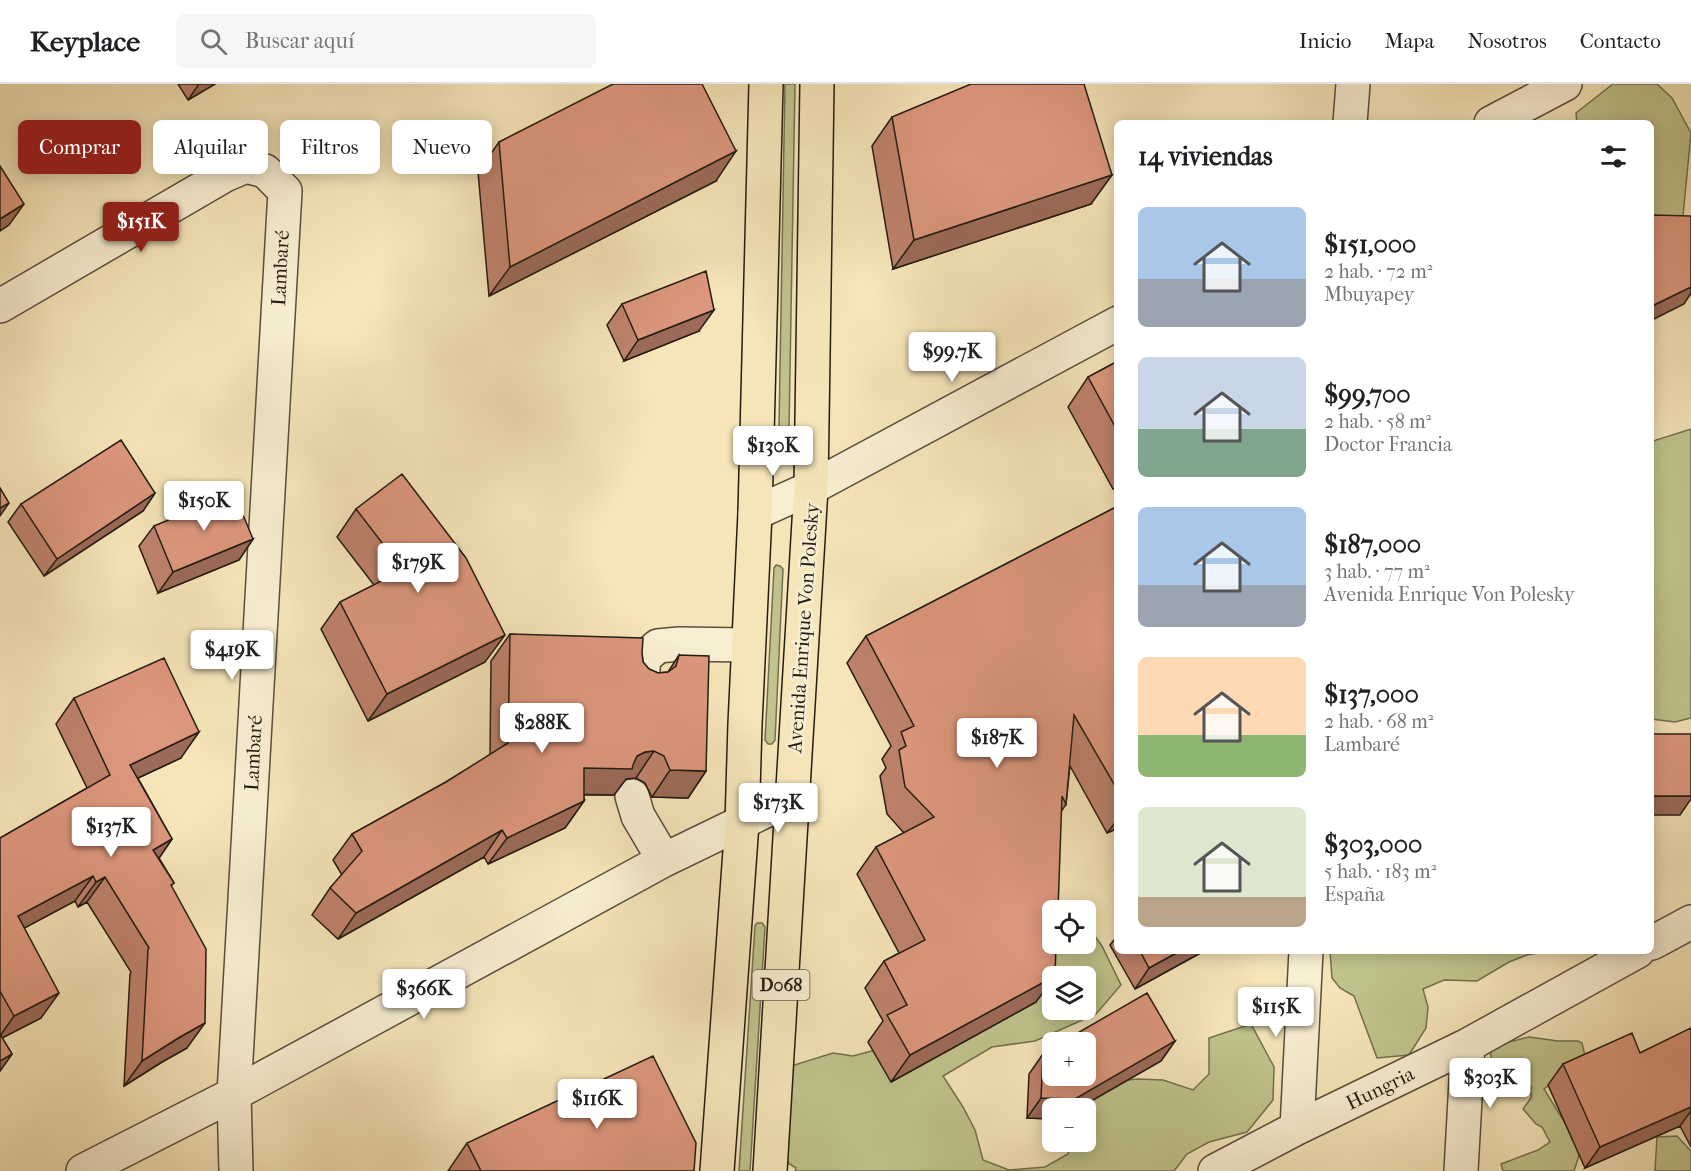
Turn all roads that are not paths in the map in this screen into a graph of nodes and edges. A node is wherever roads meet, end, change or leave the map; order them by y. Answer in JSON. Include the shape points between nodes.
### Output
{"nodes":[{"id":1,"x":766,"y":84,"type":"edge"},
{"id":2,"x":817,"y":84,"type":"edge"},
{"id":3,"x":1353,"y":84,"type":"edge"},
{"id":4,"x":1564,"y":84,"type":"edge"},
{"id":5,"x":1350,"y":120,"type":"edge"},
{"id":6,"x":1497,"y":120,"type":"edge"},
{"id":7,"x":0,"y":306,"type":"edge"},
{"id":8,"x":1114,"y":324,"type":"edge"},
{"id":9,"x":811,"y":488,"type":"junction"},
{"id":10,"x":755,"y":513,"type":"junction"},
{"id":11,"x":748,"y":645,"type":"junction"},
{"id":12,"x":642,"y":681,"type":"edge"},
{"id":13,"x":632,"y":796,"type":"edge"},
{"id":14,"x":792,"y":798,"type":"junction"},
{"id":15,"x":742,"y":823,"type":"junction"},
{"id":16,"x":664,"y":860,"type":"junction"},
{"id":17,"x":1691,"y":921,"type":"edge"},
{"id":18,"x":1654,"y":942,"type":"edge"},
{"id":19,"x":1306,"y":954,"type":"edge"},
{"id":20,"x":1633,"y":954,"type":"edge"},
{"id":21,"x":1468,"y":1045,"type":"junction"},
{"id":22,"x":234,"y":1094,"type":"junction"},
{"id":23,"x":1297,"y":1128,"type":"junction"},
{"id":24,"x":83,"y":1171,"type":"edge"},
{"id":25,"x":236,"y":1171,"type":"edge"},
{"id":26,"x":717,"y":1171,"type":"edge"},
{"id":27,"x":770,"y":1171,"type":"edge"},
{"id":28,"x":1215,"y":1171,"type":"edge"},
{"id":29,"x":1461,"y":1171,"type":"edge"}],
"edges":[{"from":1,"to":10,"type":"main road"},
{"from":2,"to":9,"type":"main road","name":"Avenida Enrique Von Polesky"},
{"from":3,"to":5,"type":"street"},
{"from":4,"to":6,"type":"street"},
{"from":7,"to":22,"type":"street","name":"Lambaré","via":[[246,166],[265,171],[285,191]]},
{"from":8,"to":9,"type":"street"},
{"from":9,"to":10,"type":"street"},
{"from":9,"to":14,"type":"main road","name":"Avenida Enrique Von Polesky","number":"D068"},
{"from":10,"to":11,"type":"main road","number":"D068"},
{"from":11,"to":12,"type":"street","via":[[658,646],[644,658]]},
{"from":11,"to":15,"type":"main road","number":"D068"},
{"from":13,"to":16,"type":"street","via":[[638,816]]},
{"from":14,"to":15,"type":"street"},
{"from":14,"to":27,"type":"main road","name":"Avenida Enrique Von Polesky","number":"D068"},
{"from":15,"to":16,"type":"street"},
{"from":15,"to":26,"type":"main road","number":"D068"},
{"from":16,"to":22,"type":"street"},
{"from":17,"to":18,"type":"street"},
{"from":19,"to":23,"type":"street"},
{"from":20,"to":21,"type":"street","name":"Hungria"},
{"from":21,"to":23,"type":"street","name":"Hungria"},
{"from":21,"to":29,"type":"street"},
{"from":22,"to":24,"type":"street"},
{"from":22,"to":25,"type":"street","name":"Lambaré"},
{"from":23,"to":28,"type":"street","name":"Hungria"}]}
